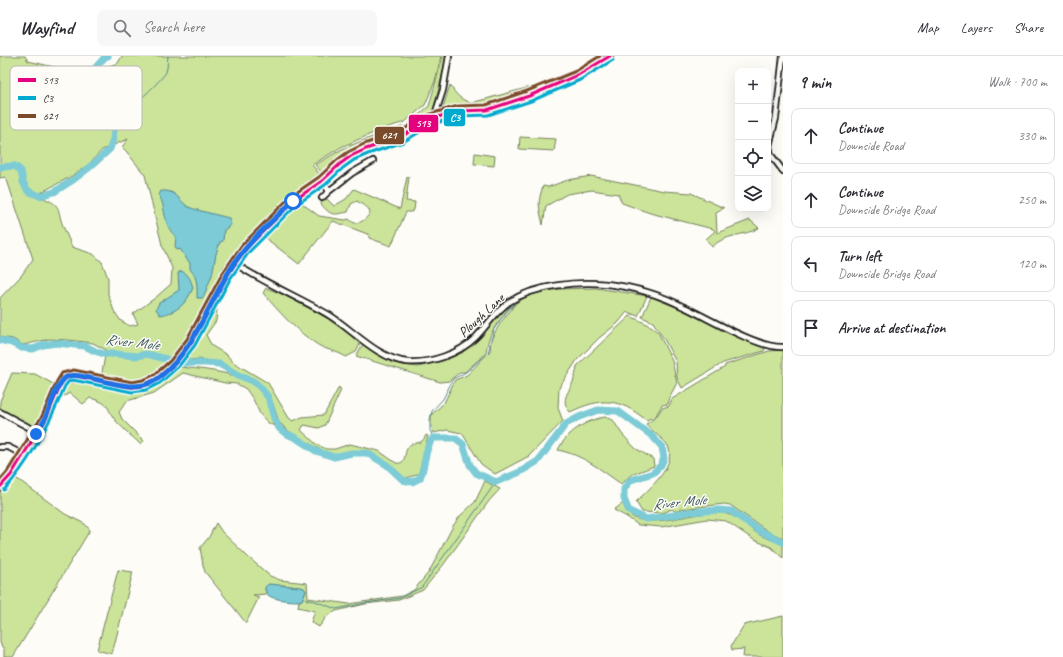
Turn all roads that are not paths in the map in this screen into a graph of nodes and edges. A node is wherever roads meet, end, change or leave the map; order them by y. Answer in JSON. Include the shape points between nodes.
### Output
{"nodes":[{"id":1,"x":449,"y":56,"type":"edge"},
{"id":2,"x":610,"y":56,"type":"edge"},
{"id":3,"x":782,"y":56,"type":"edge"},
{"id":4,"x":434,"y":118,"type":"junction"},
{"id":5,"x":372,"y":161,"type":"dead end"},
{"id":6,"x":783,"y":171,"type":"edge"},
{"id":7,"x":322,"y":181,"type":"junction"},
{"id":8,"x":330,"y":191,"type":"junction"},
{"id":9,"x":322,"y":198,"type":"dead end"},
{"id":10,"x":234,"y":263,"type":"junction"},
{"id":11,"x":783,"y":348,"type":"edge"},
{"id":12,"x":0,"y":412,"type":"edge"},
{"id":13,"x":36,"y":434,"type":"junction"},
{"id":14,"x":0,"y":447,"type":"edge"},
{"id":15,"x":24,"y":454,"type":"junction"},
{"id":16,"x":0,"y":487,"type":"edge"}],
"edges":[{"from":1,"to":4,"type":"street","via":[[443,90]]},
{"from":2,"to":4,"type":"street","via":[[578,75],[529,96],[487,110],[455,112]]},
{"from":3,"to":6,"type":"street","via":[[776,118],[769,146],[771,155]]},
{"from":4,"to":7,"type":"street","via":[[401,137],[356,154],[340,164]]},
{"from":5,"to":8,"type":"street"},
{"from":7,"to":8,"type":"street"},
{"from":7,"to":10,"type":"street","via":[[293,201],[252,241]]},
{"from":8,"to":9,"type":"street"},
{"from":10,"to":11,"type":"street","name":"Plough Lane","via":[[328,315],[387,356],[406,362],[422,363],[439,359],[465,346],[498,311],[509,302],[530,292],[579,284],[607,284],[659,296],[741,335],[768,346]]},
{"from":10,"to":13,"type":"street","via":[[188,346],[162,375],[149,384],[132,386],[68,376],[59,386],[46,418]]},
{"from":12,"to":13,"type":"street"},
{"from":13,"to":15,"type":"street"},
{"from":14,"to":15,"type":"street","via":[[8,447]]},
{"from":15,"to":16,"type":"street"}]}
